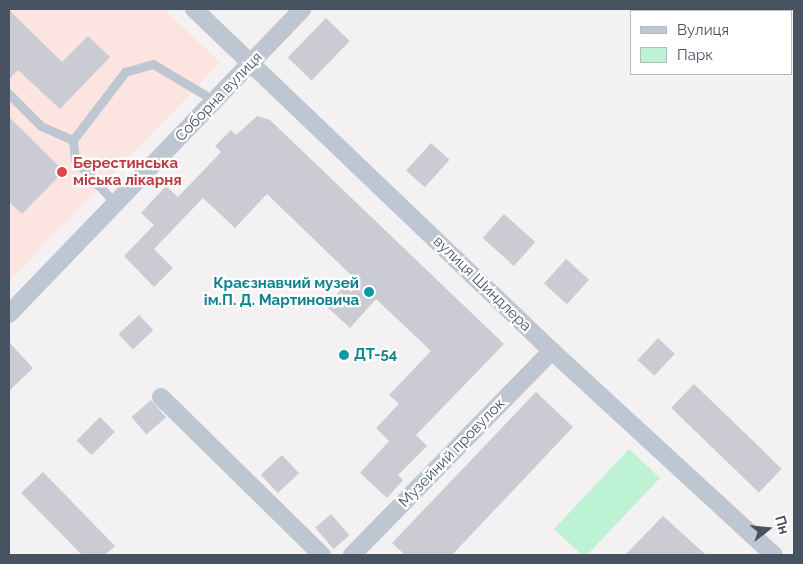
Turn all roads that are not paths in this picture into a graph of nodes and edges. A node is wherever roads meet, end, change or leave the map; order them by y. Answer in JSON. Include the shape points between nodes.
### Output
{"nodes":[{"id":1,"x":194,"y":9,"type":"edge"},
{"id":2,"x":302,"y":9,"type":"edge"},
{"id":3,"x":251,"y":64,"type":"junction"},
{"id":4,"x":9,"y":94,"type":"edge"},
{"id":5,"x":216,"y":101,"type":"junction"},
{"id":6,"x":73,"y":140,"type":"junction"},
{"id":7,"x":116,"y":204,"type":"junction"},
{"id":8,"x":9,"y":314,"type":"edge"},
{"id":9,"x":552,"y":351,"type":"junction"},
{"id":10,"x":161,"y":397,"type":"dead end"},
{"id":11,"x":322,"y":555,"type":"edge"},
{"id":12,"x":352,"y":555,"type":"edge"},
{"id":13,"x":774,"y":555,"type":"edge"}],
"edges":[{"from":1,"to":3,"type":"street","name":"вулиця Шиндлера"},
{"from":2,"to":3,"type":"street","name":"Соборна вулиця"},
{"from":3,"to":5,"type":"street","name":"Соборна вулиця"},
{"from":3,"to":9,"type":"street","name":"вулиця Шиндлера"},
{"from":4,"to":6,"type":"lane","via":[[41,126]]},
{"from":5,"to":6,"type":"lane","via":[[162,68],[138,65],[125,72]]},
{"from":5,"to":7,"type":"street","name":"Соборна вулиця"},
{"from":6,"to":7,"type":"lane","via":[[75,160]]},
{"from":7,"to":8,"type":"street","name":"Соборна вулиця"},
{"from":9,"to":12,"type":"street","name":"Музейний провулок"},
{"from":9,"to":13,"type":"street","name":"вулиця Шиндлера"},
{"from":10,"to":11,"type":"street"}]}
